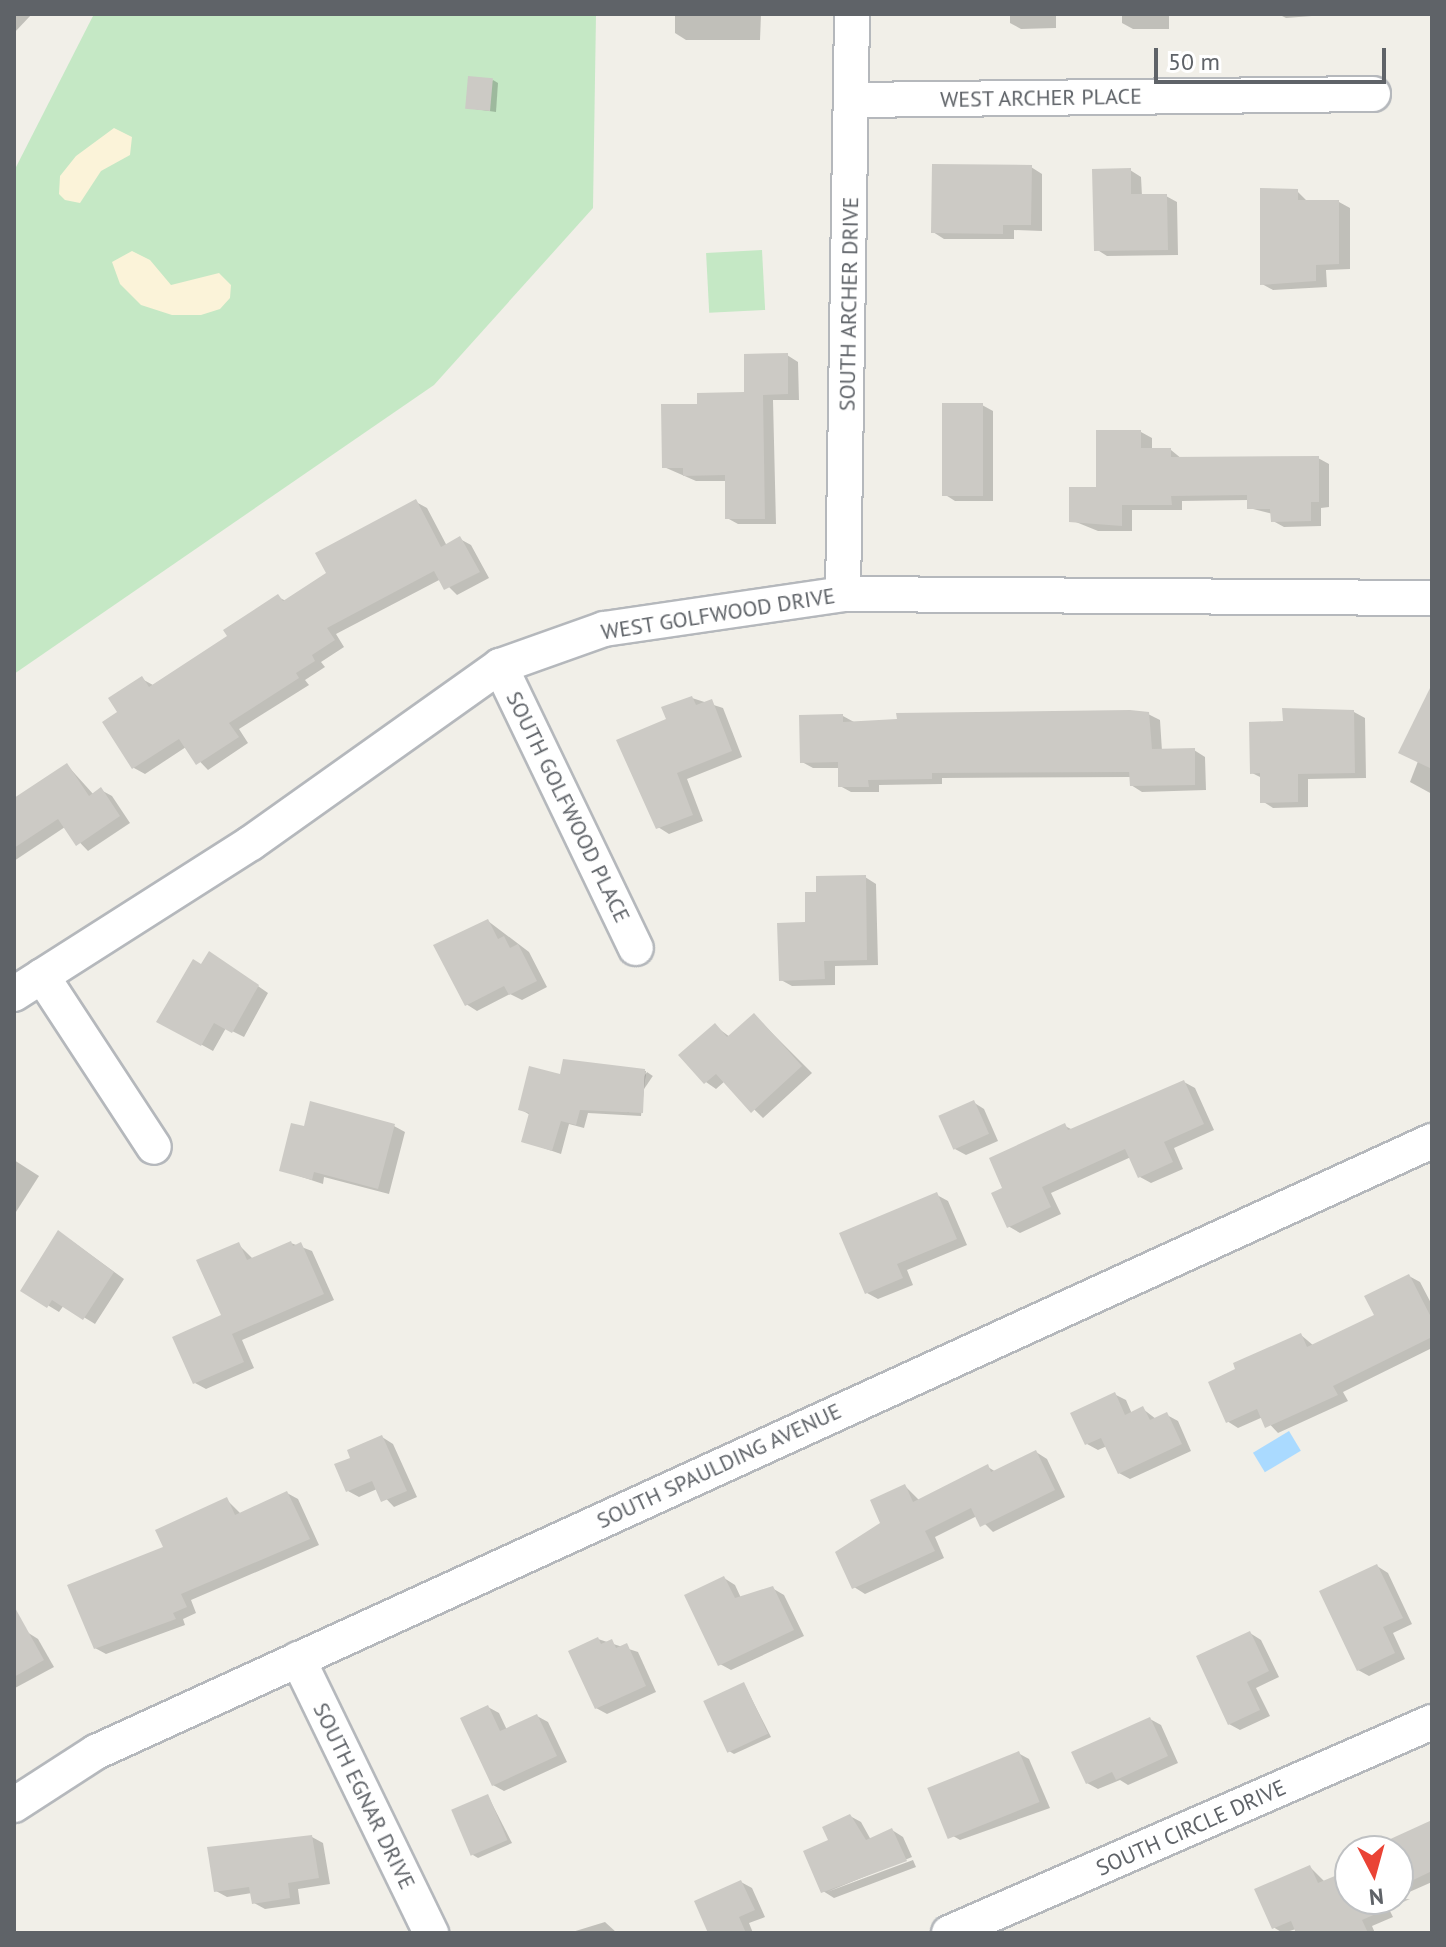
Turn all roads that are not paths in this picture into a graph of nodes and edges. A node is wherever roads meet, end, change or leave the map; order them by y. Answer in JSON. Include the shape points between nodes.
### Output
{"nodes":[{"id":1,"x":852,"y":14,"type":"edge"},
{"id":2,"x":1373,"y":94,"type":"dead end"},
{"id":3,"x":852,"y":100,"type":"junction"},
{"id":4,"x":843,"y":594,"type":"junction"},
{"id":5,"x":1432,"y":598,"type":"edge"},
{"id":6,"x":500,"y":666,"type":"junction"},
{"id":7,"x":636,"y":948,"type":"dead end"},
{"id":8,"x":28,"y":985,"type":"edge"},
{"id":9,"x":1432,"y":1141,"type":"edge"},
{"id":10,"x":154,"y":1147,"type":"dead end"},
{"id":11,"x":298,"y":1659,"type":"junction"},
{"id":12,"x":1432,"y":1722,"type":"edge"},
{"id":13,"x":14,"y":1805,"type":"edge"},
{"id":14,"x":431,"y":1933,"type":"edge"},
{"id":15,"x":949,"y":1933,"type":"edge"}],
"edges":[{"from":1,"to":3,"type":"street","name":"SOUTH ARCHER DRIVE"},
{"from":2,"to":3,"type":"street","name":"WEST ARCHER PLACE"},
{"from":3,"to":4,"type":"street","name":"SOUTH ARCHER DRIVE"},
{"from":4,"to":5,"type":"street","name":"WEST GOLFWOOD DRIVE"},
{"from":4,"to":6,"type":"street","name":"WEST GOLFWOOD DRIVE","via":[[604,629]]},
{"from":6,"to":7,"type":"street","name":"SOUTH GOLFWOOD PLACE"},
{"from":6,"to":8,"type":"street","name":"WEST GOLFWOOD DRIVE","via":[[251,843]]},
{"from":8,"to":10,"type":"street"},
{"from":9,"to":11,"type":"street","name":"SOUTH SPAULDING AVENUE"},
{"from":11,"to":13,"type":"street","name":"SOUTH SPAULDING AVENUE","via":[[96,1752]]},
{"from":11,"to":14,"type":"street","name":"SOUTH EGNAR DRIVE"},
{"from":12,"to":15,"type":"street","name":"SOUTH CIRCLE DRIVE"}]}
